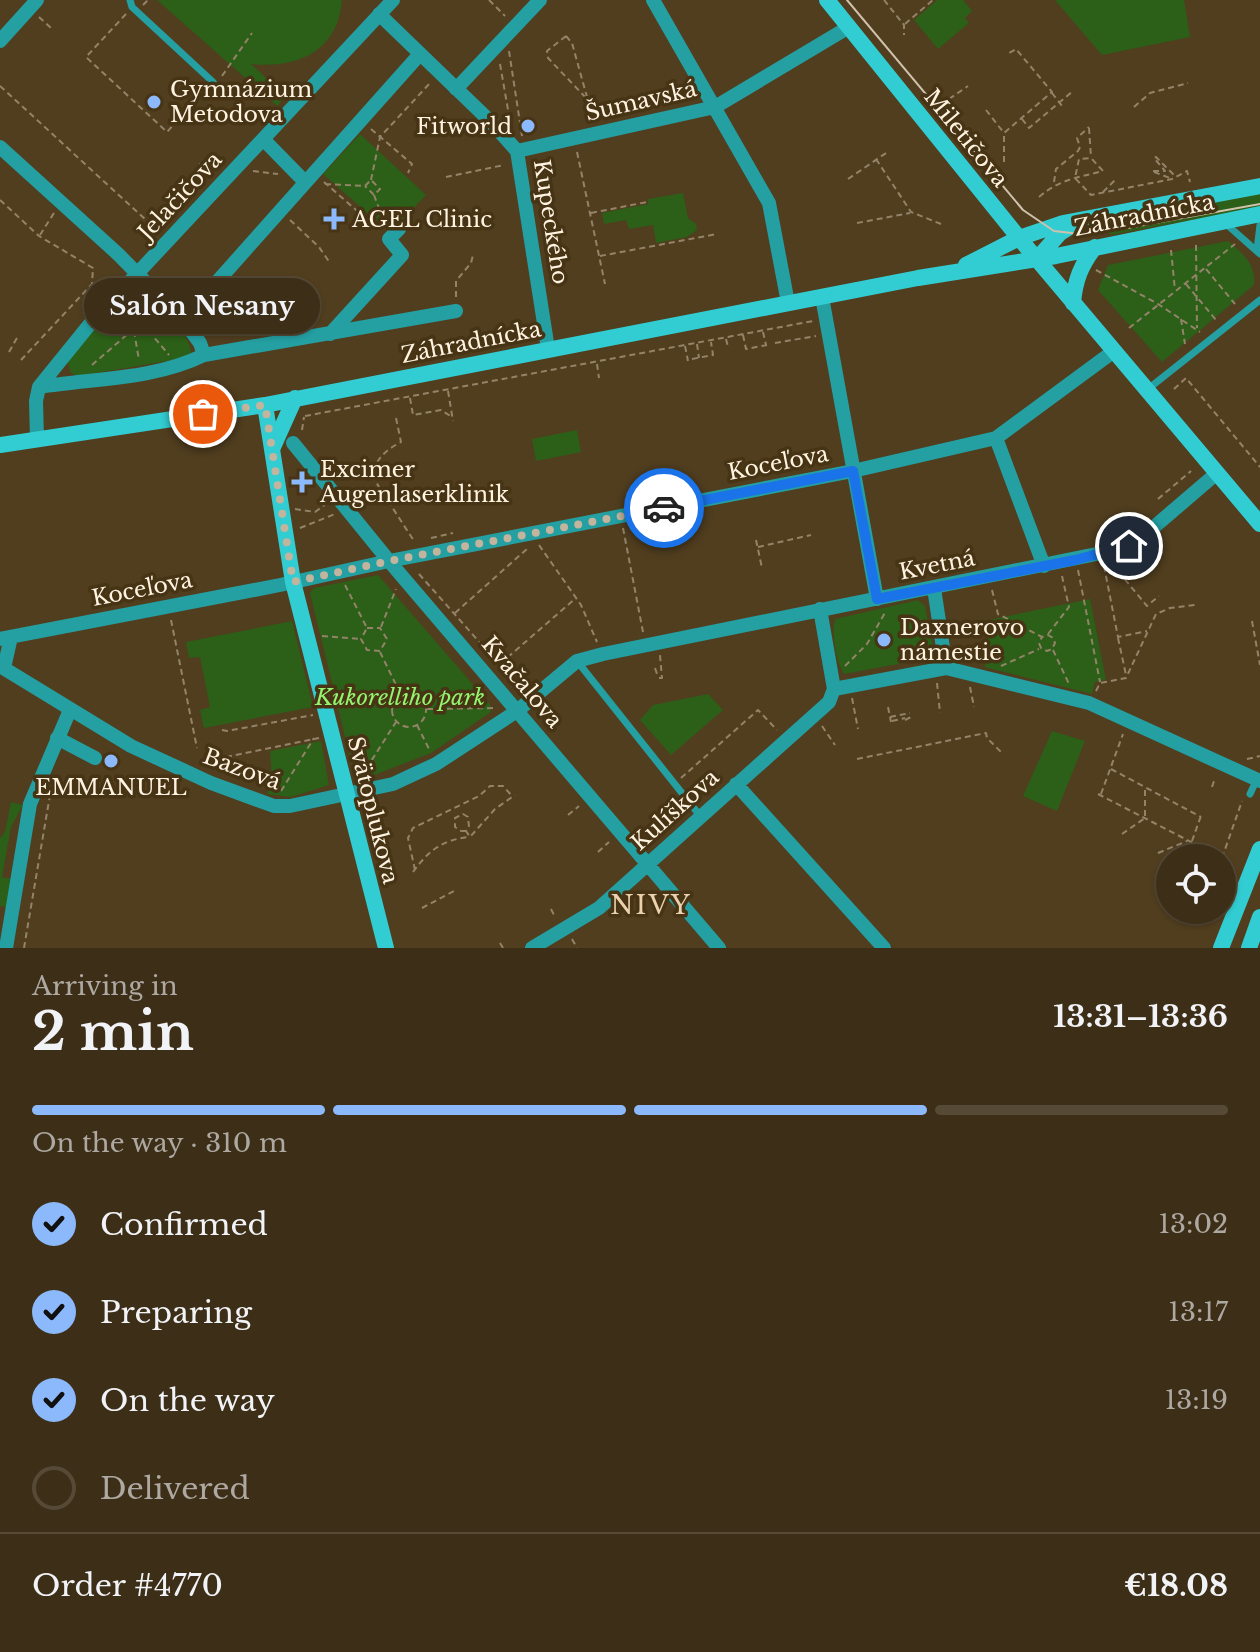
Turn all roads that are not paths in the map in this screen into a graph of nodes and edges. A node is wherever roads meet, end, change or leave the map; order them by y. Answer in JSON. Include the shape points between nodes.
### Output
{"nodes":[{"id":1,"x":393,"y":0,"type":"edge"},
{"id":2,"x":540,"y":0,"type":"edge"},
{"id":3,"x":653,"y":0,"type":"edge"},
{"id":4,"x":827,"y":0,"type":"edge"},
{"id":5,"x":131,"y":4,"type":"edge"},
{"id":6,"x":36,"y":7,"type":"edge"},
{"id":7,"x":379,"y":14,"type":"junction"},
{"id":8,"x":849,"y":27,"type":"junction"},
{"id":9,"x":0,"y":41,"type":"edge"},
{"id":10,"x":420,"y":54,"type":"junction"},
{"id":11,"x":213,"y":82,"type":"road end"},
{"id":12,"x":456,"y":89,"type":"junction"},
{"id":13,"x":715,"y":107,"type":"junction"},
{"id":14,"x":263,"y":139,"type":"junction"},
{"id":15,"x":0,"y":147,"type":"edge"},
{"id":16,"x":521,"y":148,"type":"junction"},
{"id":17,"x":306,"y":177,"type":"junction"},
{"id":18,"x":1260,"y":186,"type":"edge"},
{"id":19,"x":1260,"y":214,"type":"edge"},
{"id":20,"x":1082,"y":220,"type":"junction"},
{"id":21,"x":1223,"y":222,"type":"junction"},
{"id":22,"x":1260,"y":225,"type":"edge"},
{"id":23,"x":394,"y":234,"type":"road end"},
{"id":24,"x":1019,"y":238,"type":"junction"},
{"id":25,"x":1095,"y":247,"type":"junction"},
{"id":26,"x":1258,"y":252,"type":"edge"},
{"id":27,"x":1037,"y":259,"type":"junction"},
{"id":28,"x":949,"y":273,"type":"junction"},
{"id":29,"x":135,"y":275,"type":"junction"},
{"id":30,"x":822,"y":297,"type":"junction"},
{"id":31,"x":1260,"y":300,"type":"edge"},
{"id":32,"x":788,"y":303,"type":"junction"},
{"id":33,"x":1073,"y":303,"type":"junction"},
{"id":34,"x":456,"y":306,"type":"road end"},
{"id":35,"x":183,"y":320,"type":"junction"},
{"id":36,"x":330,"y":334,"type":"junction"},
{"id":37,"x":548,"y":349,"type":"junction"},
{"id":38,"x":1114,"y":351,"type":"junction"},
{"id":39,"x":204,"y":355,"type":"junction"},
{"id":40,"x":39,"y":387,"type":"junction"},
{"id":41,"x":1147,"y":390,"type":"junction"},
{"id":42,"x":295,"y":398,"type":"junction"},
{"id":43,"x":265,"y":405,"type":"junction"},
{"id":44,"x":37,"y":438,"type":"junction"},
{"id":45,"x":996,"y":438,"type":"junction"},
{"id":46,"x":293,"y":443,"type":"dead end"},
{"id":47,"x":0,"y":445,"type":"edge"},
{"id":48,"x":272,"y":449,"type":"junction"},
{"id":49,"x":853,"y":471,"type":"junction"},
{"id":50,"x":1217,"y":473,"type":"junction"},
{"id":51,"x":1260,"y":524,"type":"edge"},
{"id":52,"x":389,"y":561,"type":"junction"},
{"id":53,"x":1044,"y":566,"type":"junction"},
{"id":54,"x":293,"y":582,"type":"junction"},
{"id":55,"x":934,"y":588,"type":"junction"},
{"id":56,"x":884,"y":601,"type":"junction"},
{"id":57,"x":820,"y":609,"type":"junction"},
{"id":58,"x":6,"y":638,"type":"edge"},
{"id":59,"x":577,"y":661,"type":"junction"},
{"id":60,"x":2,"y":667,"type":"edge"},
{"id":61,"x":941,"y":673,"type":"junction"},
{"id":62,"x":834,"y":689,"type":"junction"},
{"id":63,"x":70,"y":710,"type":"junction"},
{"id":64,"x":517,"y":711,"type":"junction"},
{"id":65,"x":57,"y":738,"type":"junction"},
{"id":66,"x":95,"y":758,"type":"dead end"},
{"id":67,"x":1259,"y":780,"type":"edge"},
{"id":68,"x":736,"y":784,"type":"junction"},
{"id":69,"x":1248,"y":793,"type":"road end"},
{"id":70,"x":347,"y":795,"type":"junction"},
{"id":71,"x":701,"y":817,"type":"junction"},
{"id":72,"x":1260,"y":849,"type":"edge"},
{"id":73,"x":649,"y":865,"type":"junction"},
{"id":74,"x":1260,"y":917,"type":"edge"},
{"id":75,"x":6,"y":948,"type":"edge"},
{"id":76,"x":386,"y":948,"type":"edge"},
{"id":77,"x":532,"y":948,"type":"edge"},
{"id":78,"x":719,"y":948,"type":"edge"},
{"id":79,"x":884,"y":948,"type":"edge"},
{"id":80,"x":1221,"y":948,"type":"edge"},
{"id":81,"x":1249,"y":948,"type":"edge"}],
"edges":[{"from":1,"to":7,"type":"street","name":"Jelačičova"},
{"from":2,"to":12,"type":"street"},
{"from":3,"to":13,"type":"street"},
{"from":4,"to":8,"type":"street","name":"Miletičova"},
{"from":5,"to":11,"type":"lane"},
{"from":6,"to":9,"type":"street"},
{"from":7,"to":10,"type":"street","name":"Kupeckého"},
{"from":7,"to":14,"type":"street","name":"Jelačičova"},
{"from":8,"to":13,"type":"street","name":"Šumavská"},
{"from":8,"to":24,"type":"street","name":"Miletičova"},
{"from":10,"to":12,"type":"street","name":"Kupeckého"},
{"from":10,"to":17,"type":"street"},
{"from":12,"to":16,"type":"street","name":"Kupeckého"},
{"from":13,"to":16,"type":"street","name":"Šumavská"},
{"from":13,"to":32,"type":"street","via":[[769,203]]},
{"from":14,"to":17,"type":"street"},
{"from":14,"to":29,"type":"street","name":"Jelačičova"},
{"from":15,"to":29,"type":"street"},
{"from":16,"to":37,"type":"street","name":"Kupeckého"},
{"from":17,"to":35,"type":"street"},
{"from":18,"to":20,"type":"street","name":"Záhradnícka"},
{"from":19,"to":21,"type":"street","name":"Záhradnícka"},
{"from":20,"to":24,"type":"street","name":"Záhradnícka"},
{"from":20,"to":27,"type":"street","name":"Záhradnícka","via":[[1060,233]]},
{"from":21,"to":25,"type":"street","name":"Záhradnícka"},
{"from":21,"to":26,"type":"lane"},
{"from":22,"to":26,"type":"lane"},
{"from":23,"to":36,"type":"street","via":[[402,255]]},
{"from":24,"to":27,"type":"street","name":"Miletičova"},
{"from":24,"to":28,"type":"street","name":"Záhradnícka"},
{"from":25,"to":27,"type":"street","name":"Záhradnícka"},
{"from":25,"to":33,"type":"street","via":[[1078,273]]},
{"from":27,"to":28,"type":"street","name":"Záhradnícka"},
{"from":27,"to":33,"type":"street","name":"Miletičova"},
{"from":28,"to":30,"type":"street","name":"Záhradnícka"},
{"from":29,"to":35,"type":"street"},
{"from":29,"to":40,"type":"street","name":"Jelačičova"},
{"from":30,"to":32,"type":"street","name":"Záhradnícka"},
{"from":30,"to":49,"type":"street"},
{"from":31,"to":41,"type":"lane"},
{"from":32,"to":37,"type":"street","name":"Záhradnícka"},
{"from":33,"to":38,"type":"street","name":"Miletičova"},
{"from":34,"to":36,"type":"street"},
{"from":35,"to":39,"type":"street"},
{"from":36,"to":39,"type":"street"},
{"from":37,"to":42,"type":"street","name":"Záhradnícka"},
{"from":38,"to":41,"type":"street","name":"Miletičova"},
{"from":38,"to":45,"type":"street","name":"Koceľova"},
{"from":39,"to":40,"type":"street","via":[[141,374]]},
{"from":40,"to":44,"type":"street"},
{"from":41,"to":50,"type":"street","name":"Miletičova"},
{"from":42,"to":43,"type":"street","name":"Záhradnícka"},
{"from":42,"to":48,"type":"street"},
{"from":43,"to":44,"type":"street","name":"Záhradnícka"},
{"from":43,"to":48,"type":"street","name":"Svätoplukova"},
{"from":44,"to":47,"type":"street","name":"Záhradnícka"},
{"from":45,"to":49,"type":"street","name":"Koceľova"},
{"from":45,"to":53,"type":"street"},
{"from":46,"to":52,"type":"street","name":"Kvačalova"},
{"from":48,"to":54,"type":"street","name":"Svätoplukova"},
{"from":49,"to":52,"type":"street","name":"Koceľova"},
{"from":49,"to":56,"type":"street"},
{"from":50,"to":51,"type":"street","name":"Miletičova"},
{"from":50,"to":53,"type":"street","name":"Kvetná","via":[[1135,543]]},
{"from":52,"to":54,"type":"street","name":"Koceľova"},
{"from":52,"to":64,"type":"street","name":"Kvačalova"},
{"from":53,"to":55,"type":"street","name":"Kvetná"},
{"from":54,"to":58,"type":"street","name":"Koceľova"},
{"from":54,"to":70,"type":"street","name":"Svätoplukova"},
{"from":55,"to":56,"type":"street","name":"Kvetná"},
{"from":55,"to":61,"type":"street"},
{"from":56,"to":57,"type":"street","name":"Kvetná"},
{"from":57,"to":59,"type":"street","name":"Kvetná"},
{"from":57,"to":62,"type":"street"},
{"from":58,"to":60,"type":"street","name":"Bazová"},
{"from":59,"to":64,"type":"street","name":"Kvetná"},
{"from":59,"to":71,"type":"lane"},
{"from":60,"to":63,"type":"street","name":"Bazová"},
{"from":61,"to":62,"type":"street"},
{"from":61,"to":67,"type":"street","via":[[1083,702]]},
{"from":62,"to":68,"type":"street","name":"Kulíškova","via":[[829,702]]},
{"from":63,"to":65,"type":"street"},
{"from":63,"to":70,"type":"street","name":"Bazová","via":[[131,746],[274,806]]},
{"from":64,"to":70,"type":"street","name":"Bazová","via":[[436,764],[393,784]]},
{"from":64,"to":73,"type":"street","name":"Kvačalova"},
{"from":65,"to":66,"type":"street"},
{"from":65,"to":75,"type":"street","via":[[30,804]]},
{"from":67,"to":69,"type":"lane"},
{"from":68,"to":71,"type":"street","name":"Kulíškova"},
{"from":68,"to":79,"type":"street"},
{"from":70,"to":76,"type":"street","name":"Svätoplukova"},
{"from":71,"to":73,"type":"street","name":"Kulíškova"},
{"from":72,"to":80,"type":"street"},
{"from":73,"to":77,"type":"street","name":"Kulíškova","via":[[599,908]]},
{"from":73,"to":78,"type":"street","name":"Kvačalova"},
{"from":74,"to":81,"type":"street"}]}
